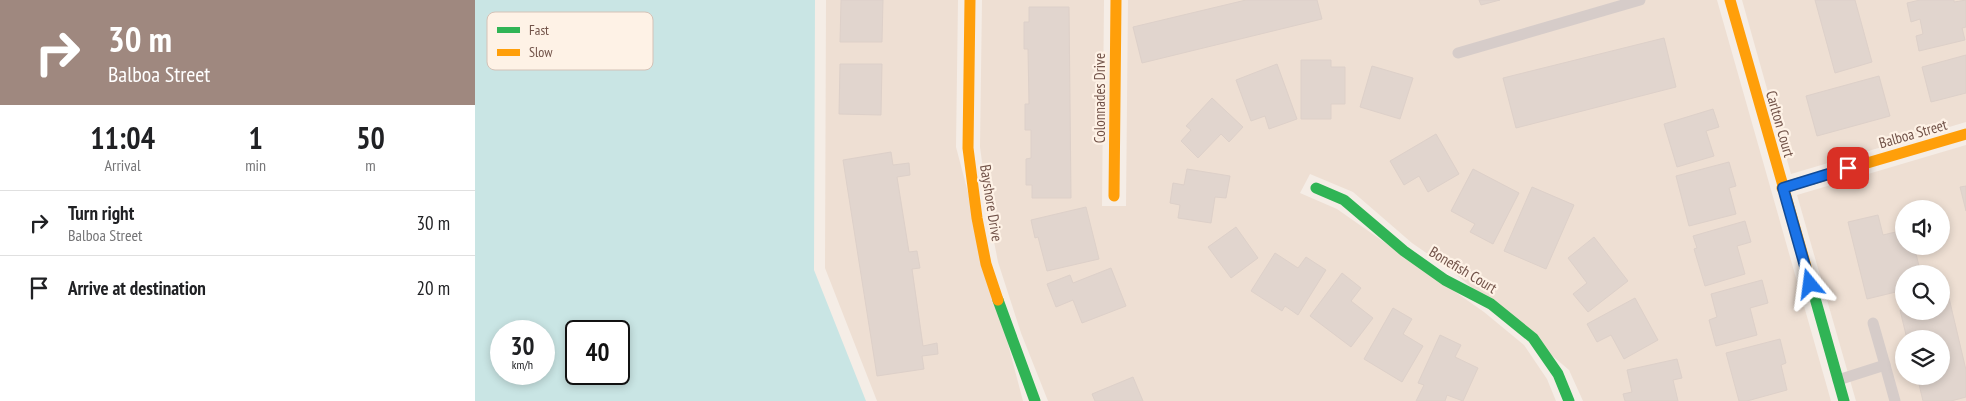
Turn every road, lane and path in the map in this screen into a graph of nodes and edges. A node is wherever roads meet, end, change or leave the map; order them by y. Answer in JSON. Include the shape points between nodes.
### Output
{"nodes":[{"id":1,"x":970,"y":0,"type":"edge"},
{"id":2,"x":1116,"y":0,"type":"edge"},
{"id":3,"x":1640,"y":0,"type":"edge"},
{"id":4,"x":1730,"y":0,"type":"edge"},
{"id":5,"x":1458,"y":53,"type":"dead end"},
{"id":6,"x":1966,"y":134,"type":"edge"},
{"id":7,"x":1316,"y":188,"type":"dead end"},
{"id":8,"x":1783,"y":188,"type":"junction"},
{"id":9,"x":1114,"y":196,"type":"dead end"},
{"id":10,"x":1873,"y":323,"type":"dead end"},
{"id":11,"x":1885,"y":365,"type":"junction"},
{"id":12,"x":1838,"y":380,"type":"junction"},
{"id":13,"x":1035,"y":401,"type":"edge"},
{"id":14,"x":1569,"y":401,"type":"edge"},
{"id":15,"x":1844,"y":401,"type":"edge"},
{"id":16,"x":1895,"y":401,"type":"edge"}],
"edges":[{"from":1,"to":13,"type":"street","name":"Bayshore Drive","via":[[968,148],[977,218],[986,264]]},
{"from":2,"to":9,"type":"street","name":"Colonnades Drive"},
{"from":3,"to":5,"type":"lane"},
{"from":4,"to":8,"type":"street","name":"Carlton Court"},
{"from":6,"to":8,"type":"street","name":"Balboa Street"},
{"from":7,"to":14,"type":"street","name":"Bonefish Court","via":[[1344,200],[1403,251],[1445,280],[1491,304],[1533,338],[1558,374]]},
{"from":8,"to":12,"type":"street","name":"Carlton Court"},
{"from":10,"to":11,"type":"lane"},
{"from":11,"to":12,"type":"lane"},
{"from":11,"to":16,"type":"lane"},
{"from":12,"to":15,"type":"street","name":"Carlton Court"}]}
